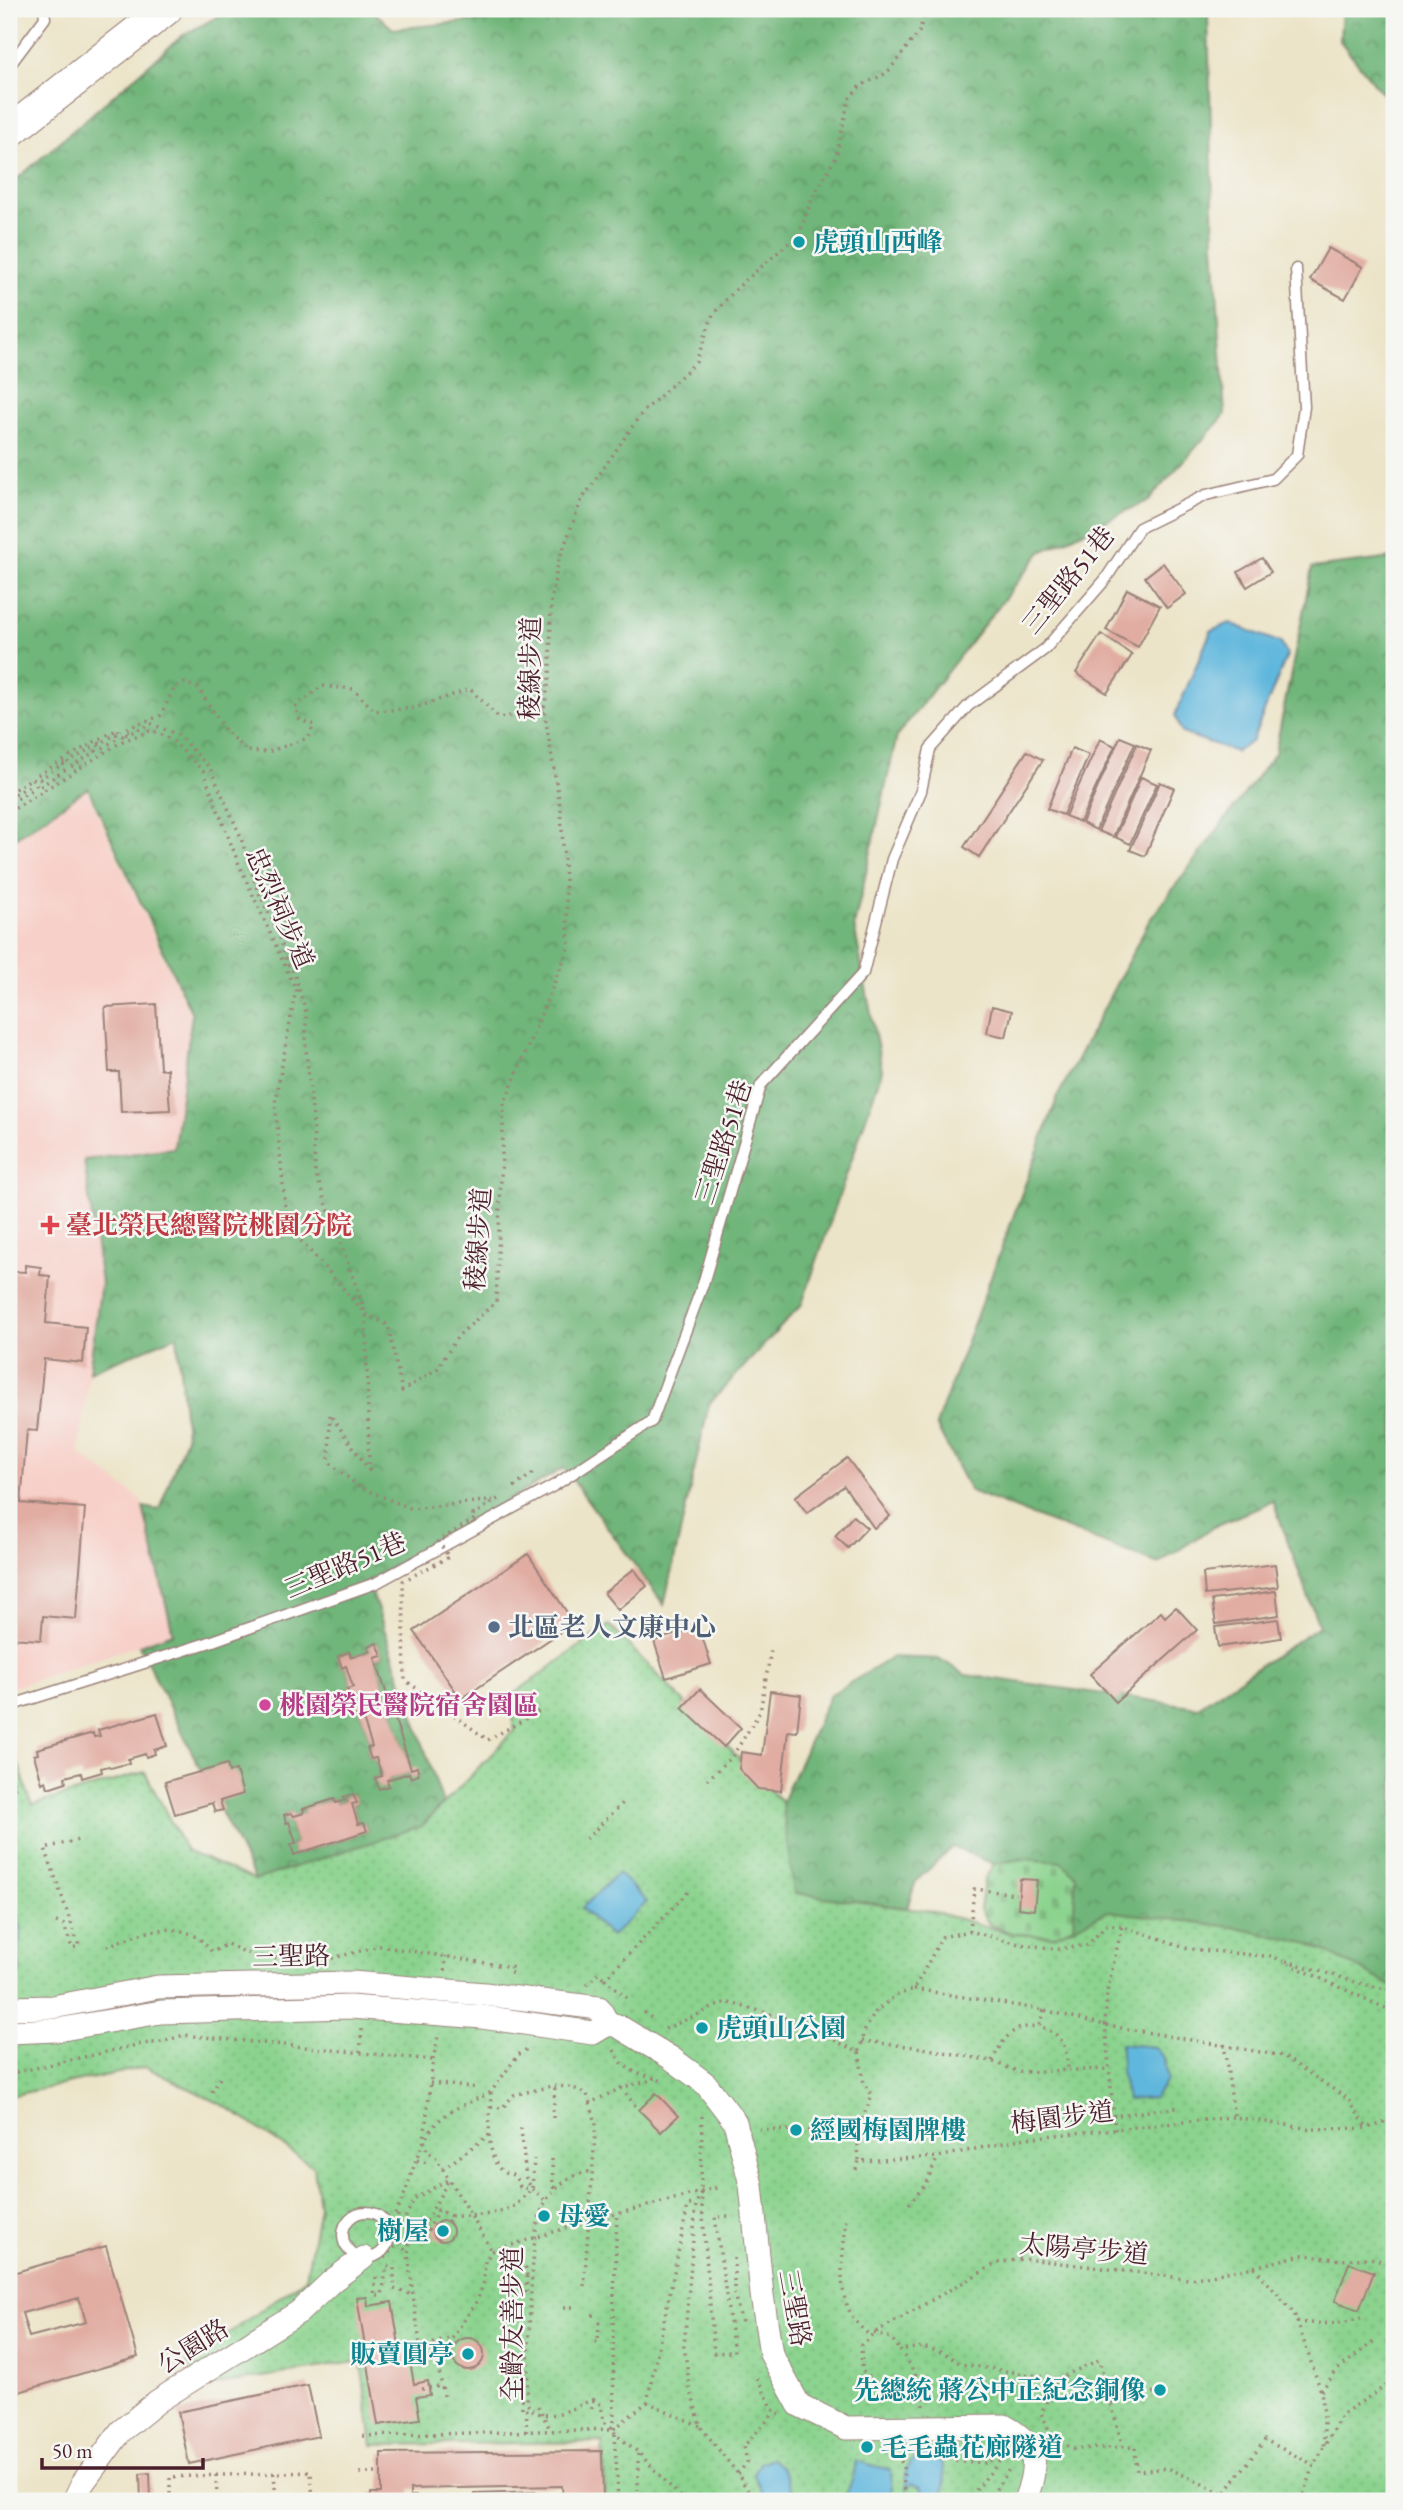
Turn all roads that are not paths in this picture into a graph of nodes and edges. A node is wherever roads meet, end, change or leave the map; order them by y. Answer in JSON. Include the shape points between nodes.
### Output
{"nodes":[{"id":1,"x":44,"y":9,"type":"edge"},
{"id":2,"x":166,"y":9,"type":"edge"},
{"id":3,"x":9,"y":66,"type":"edge"},
{"id":4,"x":9,"y":132,"type":"edge"},
{"id":5,"x":1296,"y":269,"type":"dead end"},
{"id":6,"x":9,"y":1706,"type":"edge"},
{"id":7,"x":9,"y":2008,"type":"edge"},
{"id":8,"x":608,"y":2024,"type":"junction"},
{"id":9,"x":9,"y":2032,"type":"edge"},
{"id":10,"x":372,"y":2266,"type":"junction"},
{"id":11,"x":74,"y":2501,"type":"edge"},
{"id":12,"x":1025,"y":2501,"type":"edge"}],
"edges":[{"from":1,"to":3,"type":"lane","via":[[45,18]]},
{"from":2,"to":4,"type":"street"},
{"from":5,"to":6,"type":"lane","name":"三聖路51巷","via":[[1304,407],[1297,455],[1272,479],[1206,495],[1139,528],[1105,580],[1045,649],[968,706],[930,749],[921,791],[892,859],[863,973],[761,1085],[703,1284],[652,1421],[555,1485],[376,1583]]},
{"from":7,"to":8,"type":"street","name":"三聖路","via":[[53,2007],[158,1987],[352,1983],[599,2008]]},
{"from":8,"to":9,"type":"street","name":"三聖路","via":[[593,2033],[482,2017],[349,2007],[161,2012],[57,2030]]},
{"from":8,"to":12,"type":"street","name":"三聖路","via":[[661,2052],[706,2084],[735,2122],[751,2185],[771,2354],[799,2405],[846,2428],[1004,2426],[1022,2436],[1032,2449],[1033,2479]]},
{"from":10,"to":10,"type":"lane","name":"公園路","via":[[345,2244],[343,2231],[348,2220],[368,2211],[379,2215],[390,2234]]},
{"from":10,"to":11,"type":"street","name":"公園路","via":[[332,2281],[299,2312],[158,2401],[121,2431]]}]}
